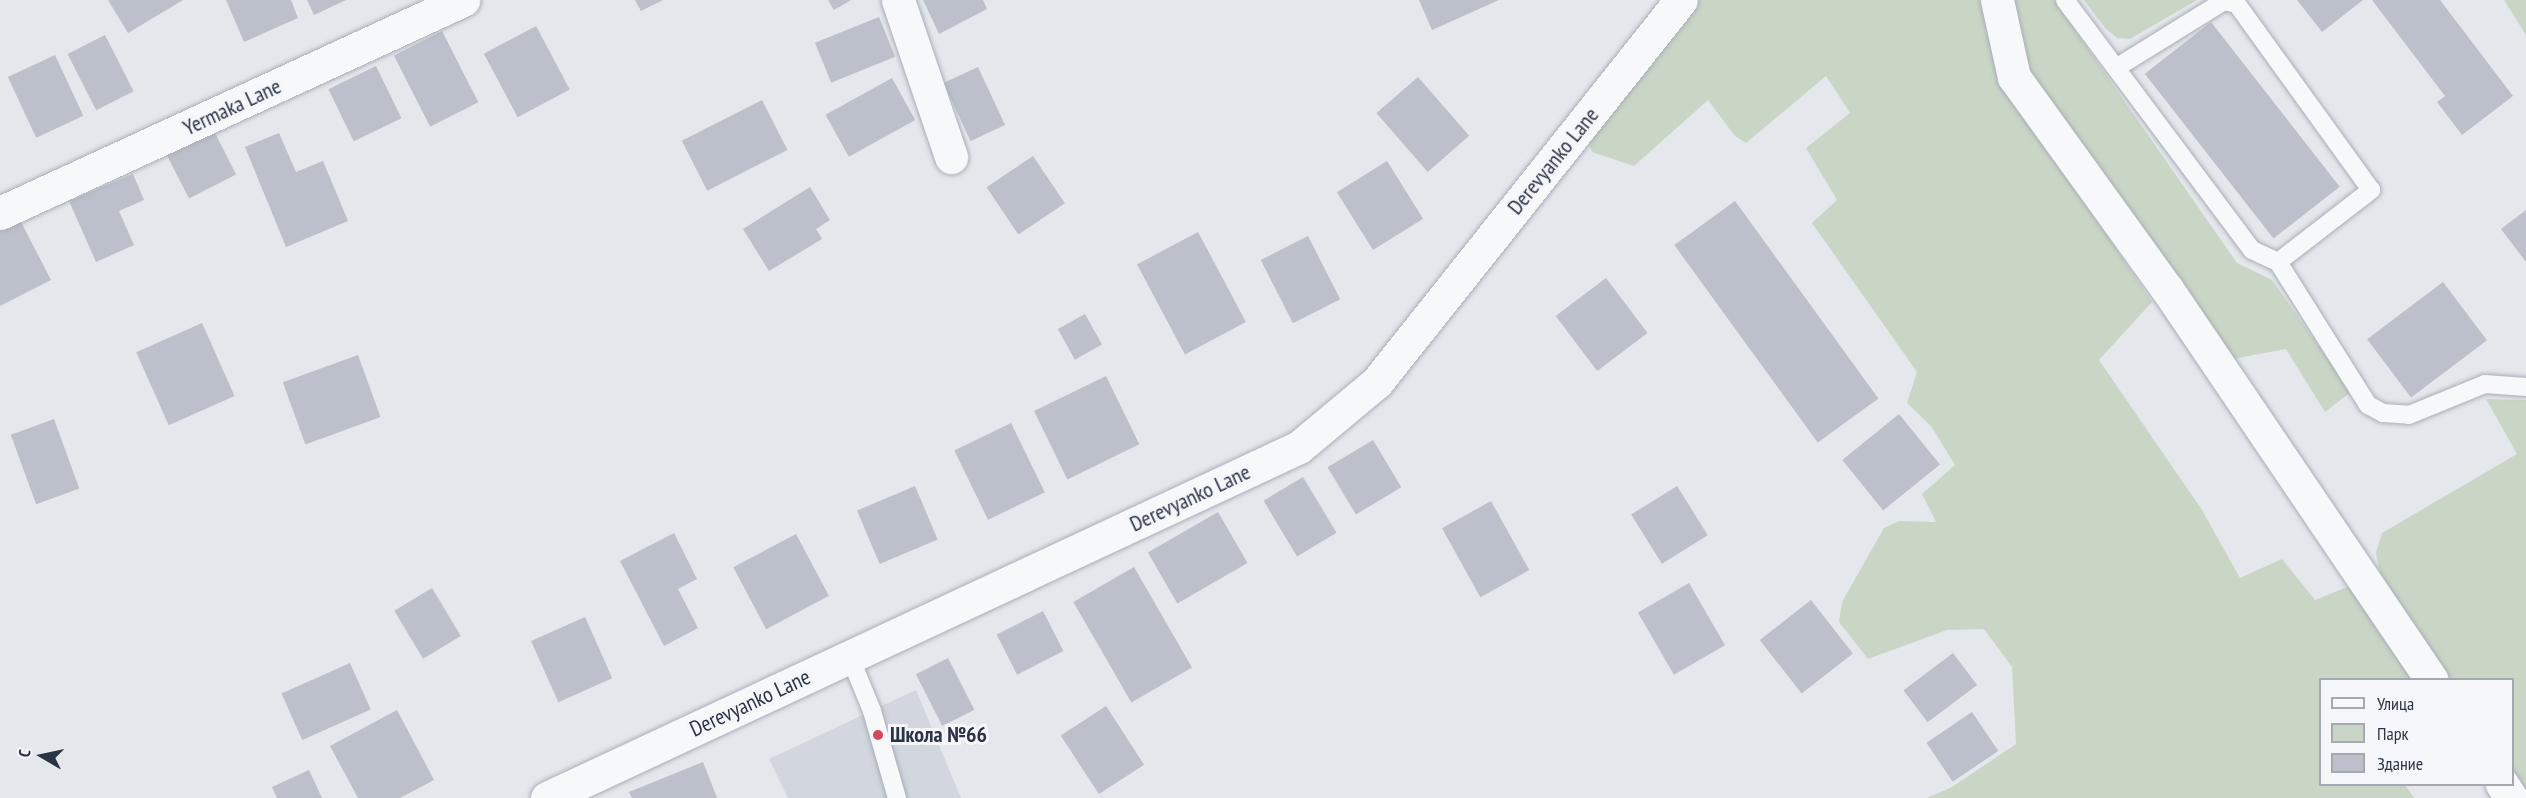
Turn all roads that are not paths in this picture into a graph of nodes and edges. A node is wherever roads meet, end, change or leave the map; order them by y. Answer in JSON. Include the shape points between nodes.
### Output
{"nodes":[{"id":1,"x":463,"y":0,"type":"edge"},
{"id":2,"x":898,"y":0,"type":"edge"},
{"id":3,"x":1681,"y":0,"type":"edge"},
{"id":4,"x":1997,"y":0,"type":"edge"},
{"id":5,"x":2065,"y":0,"type":"edge"},
{"id":6,"x":2116,"y":68,"type":"junction"},
{"id":7,"x":951,"y":157,"type":"dead end"},
{"id":8,"x":0,"y":213,"type":"edge"},
{"id":9,"x":2278,"y":262,"type":"junction"},
{"id":10,"x":2526,"y":387,"type":"edge"},
{"id":11,"x":850,"y":657,"type":"junction"},
{"id":12,"x":2431,"y":678,"type":"edge"},
{"id":13,"x":547,"y":798,"type":"edge"},
{"id":14,"x":897,"y":798,"type":"edge"}],
"edges":[{"from":1,"to":8,"type":"street","name":"Yermaka Lane"},
{"from":2,"to":7,"type":"street"},
{"from":3,"to":11,"type":"street","name":"Derevyanko Lane","via":[[1377,382],[1299,447]]},
{"from":4,"to":12,"type":"street","via":[[2014,77],[2167,289]]},
{"from":5,"to":6,"type":"lane"},
{"from":6,"to":9,"type":"lane","via":[[2252,250]]},
{"from":6,"to":9,"type":"lane","via":[[2224,1],[2237,4],[2248,15],[2371,190]]},
{"from":9,"to":10,"type":"lane","via":[[2368,405],[2383,413],[2409,415],[2485,384]]},
{"from":11,"to":13,"type":"street","name":"Derevyanko Lane"},
{"from":11,"to":14,"type":"lane","via":[[872,711]]}]}
